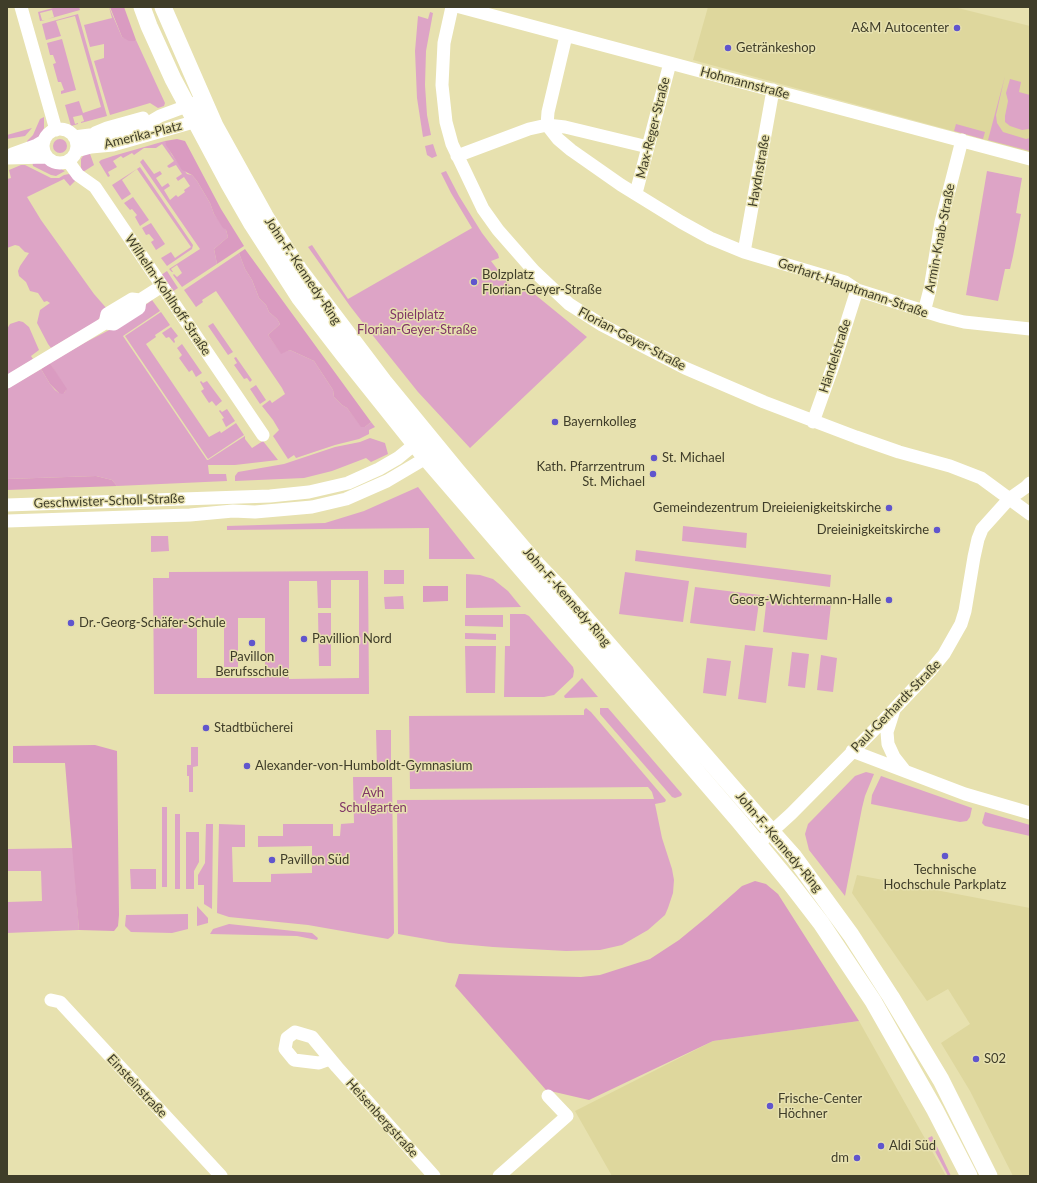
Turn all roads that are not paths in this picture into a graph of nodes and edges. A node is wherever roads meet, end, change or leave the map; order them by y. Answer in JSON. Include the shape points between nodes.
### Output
{"nodes":[{"id":1,"x":21,"y":7,"type":"edge"},
{"id":2,"x":142,"y":7,"type":"edge"},
{"id":3,"x":163,"y":7,"type":"edge"},
{"id":4,"x":452,"y":7,"type":"edge"},
{"id":5,"x":460,"y":7,"type":"edge"},
{"id":6,"x":566,"y":36,"type":"junction"},
{"id":7,"x":670,"y":63,"type":"junction"},
{"id":8,"x":773,"y":90,"type":"junction"},
{"id":9,"x":203,"y":100,"type":"junction"},
{"id":10,"x":187,"y":106,"type":"junction"},
{"id":11,"x":203,"y":119,"type":"junction"},
{"id":12,"x":547,"y":125,"type":"junction"},
{"id":13,"x":56,"y":130,"type":"junction"},
{"id":14,"x":74,"y":137,"type":"junction"},
{"id":15,"x":962,"y":140,"type":"junction"},
{"id":16,"x":44,"y":141,"type":"junction"},
{"id":17,"x":648,"y":147,"type":"junction"},
{"id":18,"x":72,"y":156,"type":"junction"},
{"id":19,"x":457,"y":156,"type":"junction"},
{"id":20,"x":7,"y":157,"type":"edge"},
{"id":21,"x":47,"y":157,"type":"junction"},
{"id":22,"x":1030,"y":159,"type":"edge"},
{"id":23,"x":636,"y":193,"type":"junction"},
{"id":24,"x":744,"y":252,"type":"junction"},
{"id":25,"x":162,"y":286,"type":"junction"},
{"id":26,"x":857,"y":290,"type":"junction"},
{"id":27,"x":924,"y":312,"type":"junction"},
{"id":28,"x":1030,"y":329,"type":"edge"},
{"id":29,"x":7,"y":382,"type":"edge"},
{"id":30,"x":813,"y":422,"type":"junction"},
{"id":31,"x":263,"y":435,"type":"dead end"},
{"id":32,"x":424,"y":442,"type":"junction"},
{"id":33,"x":426,"y":458,"type":"junction"},
{"id":34,"x":1030,"y":483,"type":"edge"},
{"id":35,"x":210,"y":498,"type":"junction"},
{"id":36,"x":1009,"y":499,"type":"junction"},
{"id":37,"x":7,"y":505,"type":"edge"},
{"id":38,"x":206,"y":514,"type":"junction"},
{"id":39,"x":1030,"y":514,"type":"edge"},
{"id":40,"x":7,"y":521,"type":"edge"},
{"id":41,"x":894,"y":709,"type":"junction"},
{"id":42,"x":852,"y":751,"type":"junction"},
{"id":43,"x":906,"y":771,"type":"junction"},
{"id":44,"x":1030,"y":813,"type":"edge"},
{"id":45,"x":772,"y":832,"type":"junction"},
{"id":46,"x":758,"y":844,"type":"junction"},
{"id":47,"x":51,"y":1000,"type":"dead end"},
{"id":48,"x":330,"y":1059,"type":"dead end"},
{"id":49,"x":548,"y":1096,"type":"dead end"},
{"id":50,"x":221,"y":1176,"type":"edge"},
{"id":51,"x":434,"y":1176,"type":"edge"},
{"id":52,"x":499,"y":1176,"type":"edge"},
{"id":53,"x":969,"y":1176,"type":"edge"},
{"id":54,"x":989,"y":1176,"type":"edge"}],
"edges":[{"from":1,"to":13,"type":"street"},
{"from":2,"to":10,"type":"main road","name":"John-F.-Kennedy-Ring"},
{"from":3,"to":9,"type":"main road","name":"John-F.-Kennedy-Ring"},
{"from":4,"to":19,"type":"street","name":"Florian-Geyer-Straße","via":[[444,43],[442,85],[448,133]]},
{"from":5,"to":6,"type":"street","name":"Hohmannstraße"},
{"from":6,"to":7,"type":"street","name":"Hohmannstraße"},
{"from":6,"to":12,"type":"street"},
{"from":7,"to":8,"type":"street","name":"Hohmannstraße"},
{"from":7,"to":17,"type":"street","name":"Max-Reger-Straße"},
{"from":8,"to":15,"type":"street","name":"Hohmannstraße"},
{"from":8,"to":24,"type":"street","name":"Haydnstraße"},
{"from":9,"to":10,"type":"street","name":"Amerika-Platz"},
{"from":9,"to":11,"type":"main road","name":"John-F.-Kennedy-Ring"},
{"from":10,"to":11,"type":"main road","name":"John-F.-Kennedy-Ring"},
{"from":10,"to":14,"type":"street","name":"Amerika-Platz","via":[[160,116],[147,117],[90,135]]},
{"from":11,"to":18,"type":"street","name":"Amerika-Platz","via":[[114,145],[91,147]]},
{"from":11,"to":32,"type":"main road","name":"John-F.-Kennedy-Ring","via":[[252,224],[299,297],[343,354]]},
{"from":12,"to":17,"type":"street"},
{"from":12,"to":19,"type":"street","via":[[529,129]]},
{"from":12,"to":23,"type":"street","name":"Gerhart-Hauptmann-Straße","via":[[571,150]]},
{"from":13,"to":14,"type":"street","name":"Amerika-Platz","via":[[66,130]]},
{"from":13,"to":16,"type":"street","name":"Amerika-Platz","via":[[48,134]]},
{"from":14,"to":18,"type":"street","via":[[76,141]]},
{"from":15,"to":22,"type":"street","name":"Hohmannstraße"},
{"from":15,"to":27,"type":"street","name":"Armin-Knab-Straße","via":[[940,222]]},
{"from":16,"to":20,"type":"street","name":"Amerika-Platz"},
{"from":16,"to":21,"type":"street"},
{"from":17,"to":23,"type":"street","name":"Max-Reger-Straße"},
{"from":18,"to":21,"type":"street","name":"Amerika-Platz","via":[[64,162],[55,162]]},
{"from":18,"to":25,"type":"street","name":"Wilhelm-Kohlhoff-Straße","via":[[78,175],[95,187]]},
{"from":19,"to":30,"type":"street","name":"Florian-Geyer-Straße","via":[[483,209],[498,230],[534,271],[569,304],[602,325],[685,368]]},
{"from":20,"to":21,"type":"street","name":"Amerika-Platz"},
{"from":23,"to":24,"type":"street","name":"Gerhart-Hauptmann-Straße","via":[[710,238]]},
{"from":24,"to":26,"type":"street","name":"Gerhart-Hauptmann-Straße","via":[[845,282]]},
{"from":25,"to":29,"type":"street","via":[[140,300],[132,299],[113,310],[107,314],[105,323]]},
{"from":25,"to":31,"type":"street","name":"Wilhelm-Kohlhoff-Straße"},
{"from":26,"to":27,"type":"street","name":"Gerhart-Hauptmann-Straße"},
{"from":26,"to":30,"type":"street","name":"Händelstraße"},
{"from":27,"to":28,"type":"street","name":"Gerhart-Hauptmann-Straße","via":[[964,322]]},
{"from":30,"to":36,"type":"street","name":"Florian-Geyer-Straße","via":[[899,452],[965,471],[981,478]]},
{"from":32,"to":33,"type":"main road","name":"John-F.-Kennedy-Ring"},
{"from":32,"to":35,"type":"street","name":"Geschwister-Scholl-Straße","via":[[379,469],[348,483],[320,491]]},
{"from":32,"to":45,"type":"main road","name":"John-F.-Kennedy-Ring","via":[[561,590]]},
{"from":33,"to":38,"type":"street","name":"Geschwister-Scholl-Straße","via":[[366,491],[325,505],[294,510]]},
{"from":33,"to":46,"type":"main road","name":"John-F.-Kennedy-Ring"},
{"from":34,"to":36,"type":"street","name":"Paul-Gerhardt-Straße"},
{"from":35,"to":37,"type":"street","name":"Geschwister-Scholl-Straße"},
{"from":35,"to":38,"type":"street"},
{"from":36,"to":39,"type":"street","name":"Florian-Geyer-Straße"},
{"from":36,"to":41,"type":"street","name":"Paul-Gerhardt-Straße","via":[[982,529],[978,539],[965,611],[954,637],[938,663]]},
{"from":38,"to":40,"type":"street","name":"Geschwister-Scholl-Straße"},
{"from":41,"to":42,"type":"street","name":"Paul-Gerhardt-Straße"},
{"from":41,"to":43,"type":"street","via":[[887,732],[888,744],[894,757]]},
{"from":42,"to":43,"type":"street"},
{"from":42,"to":45,"type":"street","name":"Paul-Gerhardt-Straße"},
{"from":43,"to":44,"type":"street","via":[[980,799]]},
{"from":45,"to":46,"type":"street","name":"Paul-Gerhardt-Straße"},
{"from":45,"to":54,"type":"main road","name":"John-F.-Kennedy-Ring","via":[[824,895],[891,997],[941,1080]]},
{"from":46,"to":53,"type":"main road","name":"John-F.-Kennedy-Ring","via":[[821,924],[873,1001]]},
{"from":47,"to":50,"type":"street","name":"Einsteinstraße","via":[[60,1002]]},
{"from":48,"to":51,"type":"street","name":"Heisenbergstraße"},
{"from":49,"to":52,"type":"street","via":[[567,1116]]}]}
